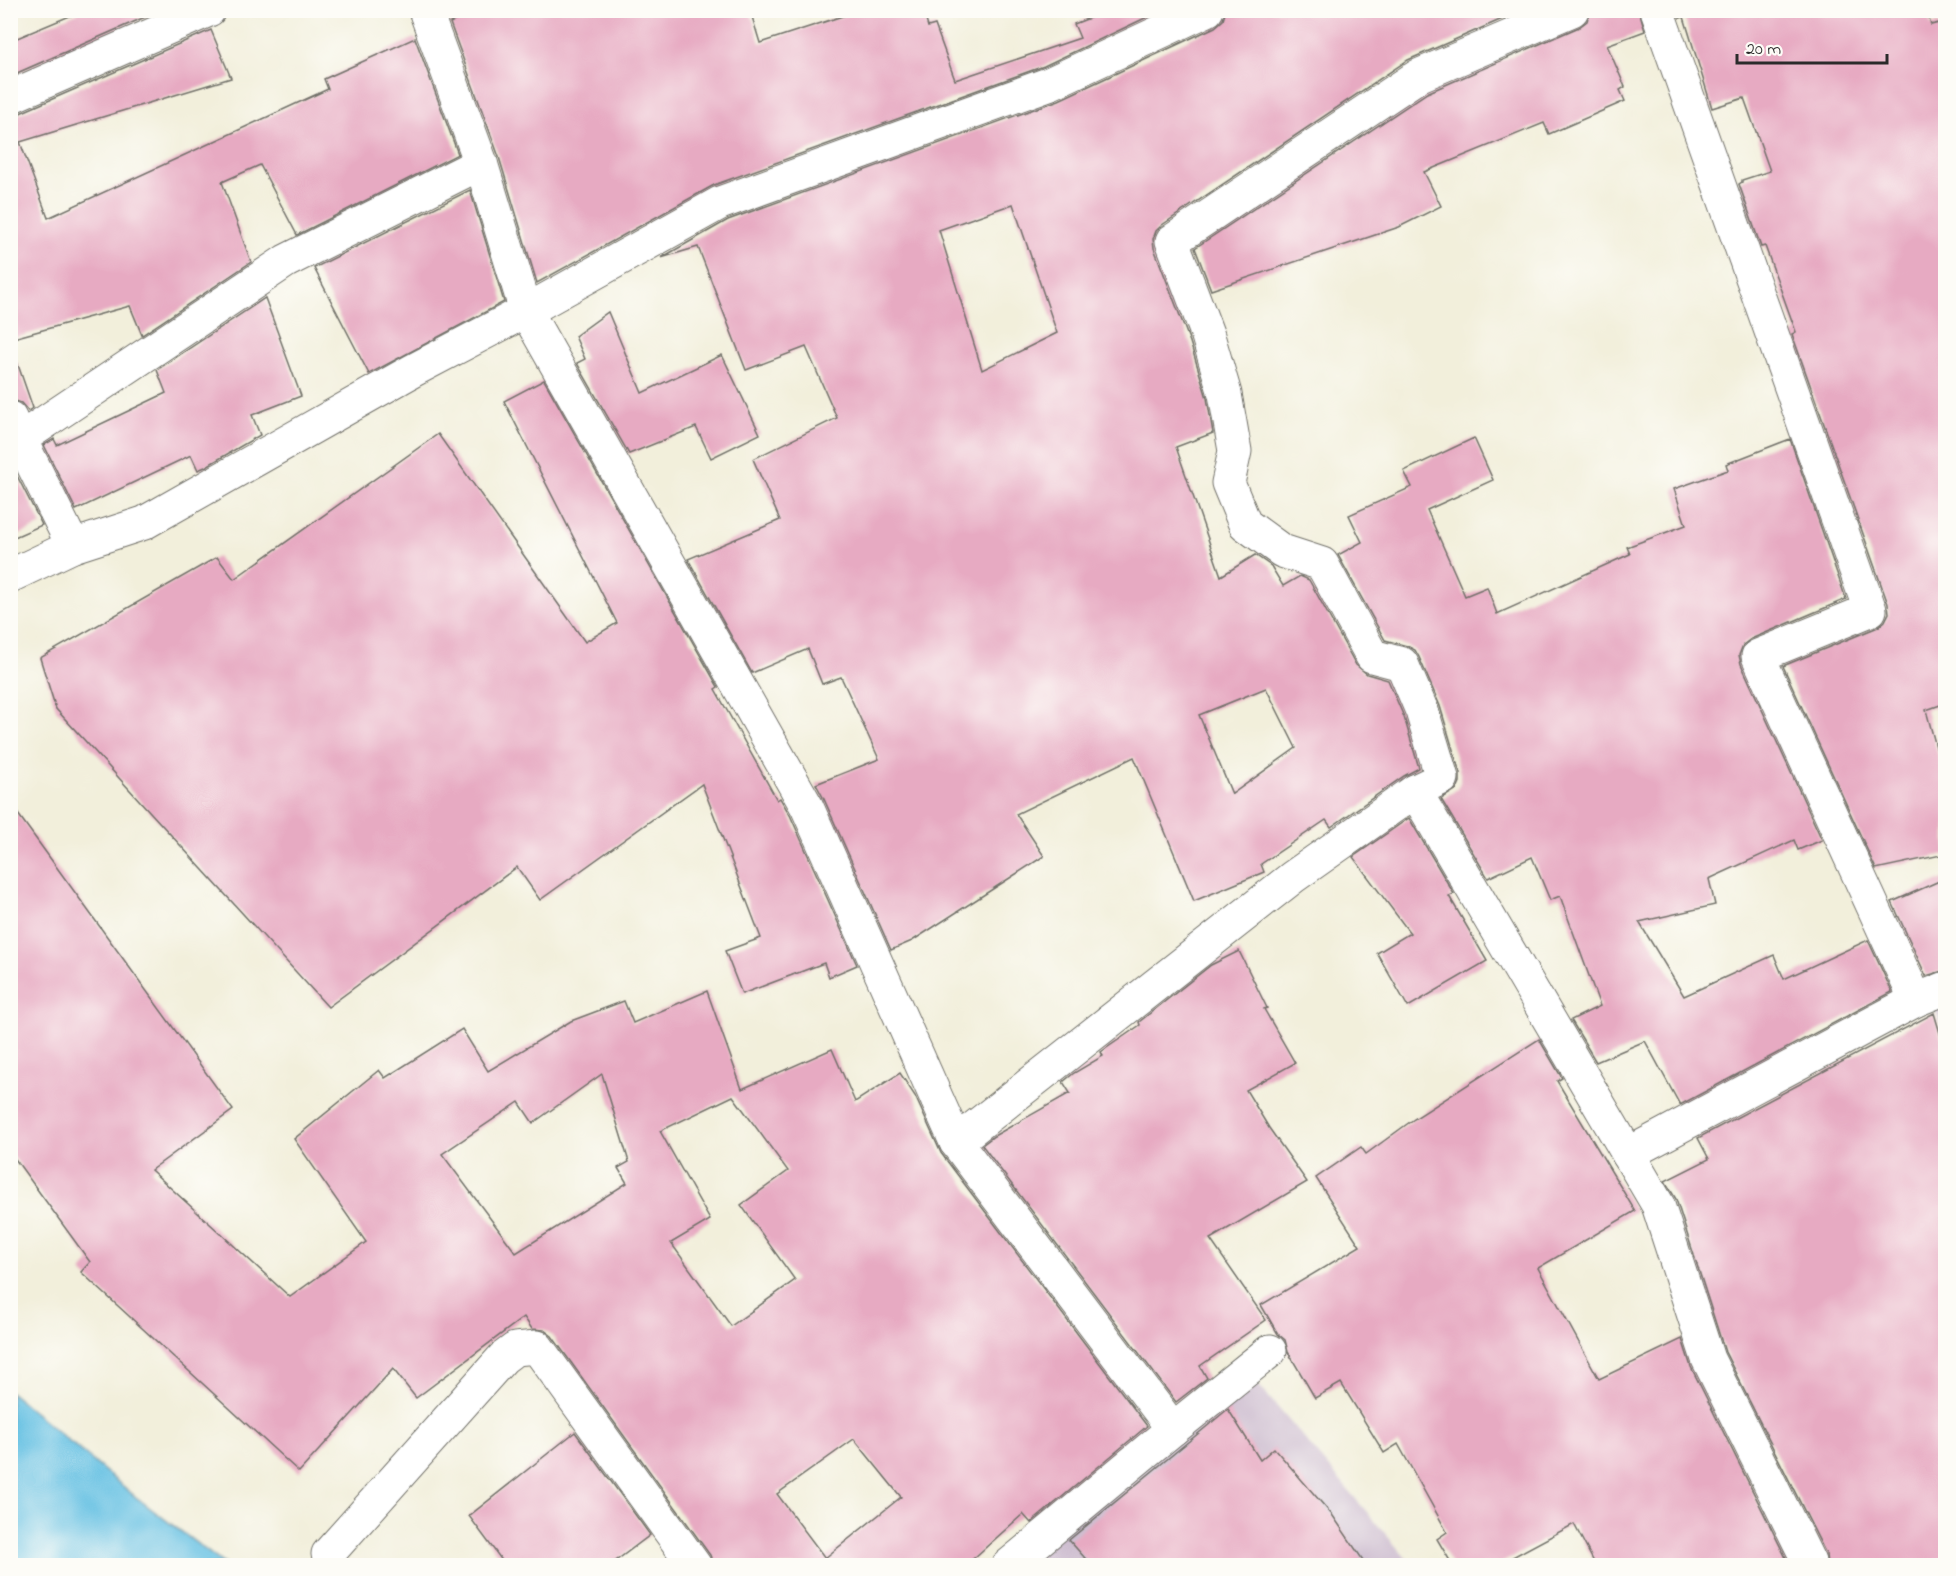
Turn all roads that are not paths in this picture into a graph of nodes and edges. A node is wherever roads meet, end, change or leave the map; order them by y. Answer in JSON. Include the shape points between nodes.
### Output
{"nodes":[{"id":1,"x":209,"y":10,"type":"edge"},
{"id":2,"x":425,"y":10,"type":"edge"},
{"id":3,"x":1207,"y":10,"type":"edge"},
{"id":4,"x":1572,"y":10,"type":"edge"},
{"id":5,"x":1657,"y":10,"type":"edge"},
{"id":6,"x":10,"y":97,"type":"edge"},
{"id":7,"x":482,"y":163,"type":"junction"},
{"id":8,"x":526,"y":312,"type":"junction"},
{"id":9,"x":15,"y":428,"type":"edge"},
{"id":10,"x":74,"y":546,"type":"junction"},
{"id":11,"x":10,"y":576,"type":"edge"},
{"id":12,"x":1415,"y":791,"type":"junction"},
{"id":13,"x":1946,"y":988,"type":"edge"},
{"id":14,"x":1916,"y":1000,"type":"junction"},
{"id":15,"x":956,"y":1142,"type":"junction"},
{"id":16,"x":1628,"y":1154,"type":"junction"},
{"id":17,"x":1270,"y":1351,"type":"dead end"},
{"id":18,"x":1173,"y":1429,"type":"junction"},
{"id":19,"x":328,"y":1554,"type":"dead end"},
{"id":20,"x":1809,"y":1562,"type":"dead end"},
{"id":21,"x":695,"y":1566,"type":"edge"},
{"id":22,"x":1008,"y":1566,"type":"edge"}],
"edges":[{"from":1,"to":6,"type":"street"},
{"from":2,"to":7,"type":"street"},
{"from":3,"to":8,"type":"street","via":[[1051,83],[720,203]]},
{"from":4,"to":12,"type":"street","via":[[1418,76],[1172,240],[1225,394],[1235,451],[1228,483],[1245,524],[1282,551],[1322,564],[1372,656],[1402,664],[1422,711],[1442,778]]},
{"from":5,"to":14,"type":"street","via":[[1870,610],[1758,656]]},
{"from":7,"to":8,"type":"street"},
{"from":7,"to":9,"type":"street","via":[[286,261]]},
{"from":8,"to":10,"type":"street","via":[[412,371],[144,523]]},
{"from":8,"to":15,"type":"street","via":[[807,807]]},
{"from":9,"to":10,"type":"street"},
{"from":10,"to":11,"type":"street"},
{"from":12,"to":15,"type":"street","via":[[1293,876]]},
{"from":12,"to":16,"type":"street"},
{"from":13,"to":14,"type":"street"},
{"from":14,"to":16,"type":"street"},
{"from":15,"to":18,"type":"street"},
{"from":16,"to":20,"type":"street","via":[[1658,1205],[1708,1359]]},
{"from":17,"to":18,"type":"street"},
{"from":18,"to":22,"type":"street"},
{"from":19,"to":21,"type":"street","via":[[504,1358],[515,1349],[537,1347]]}]}
